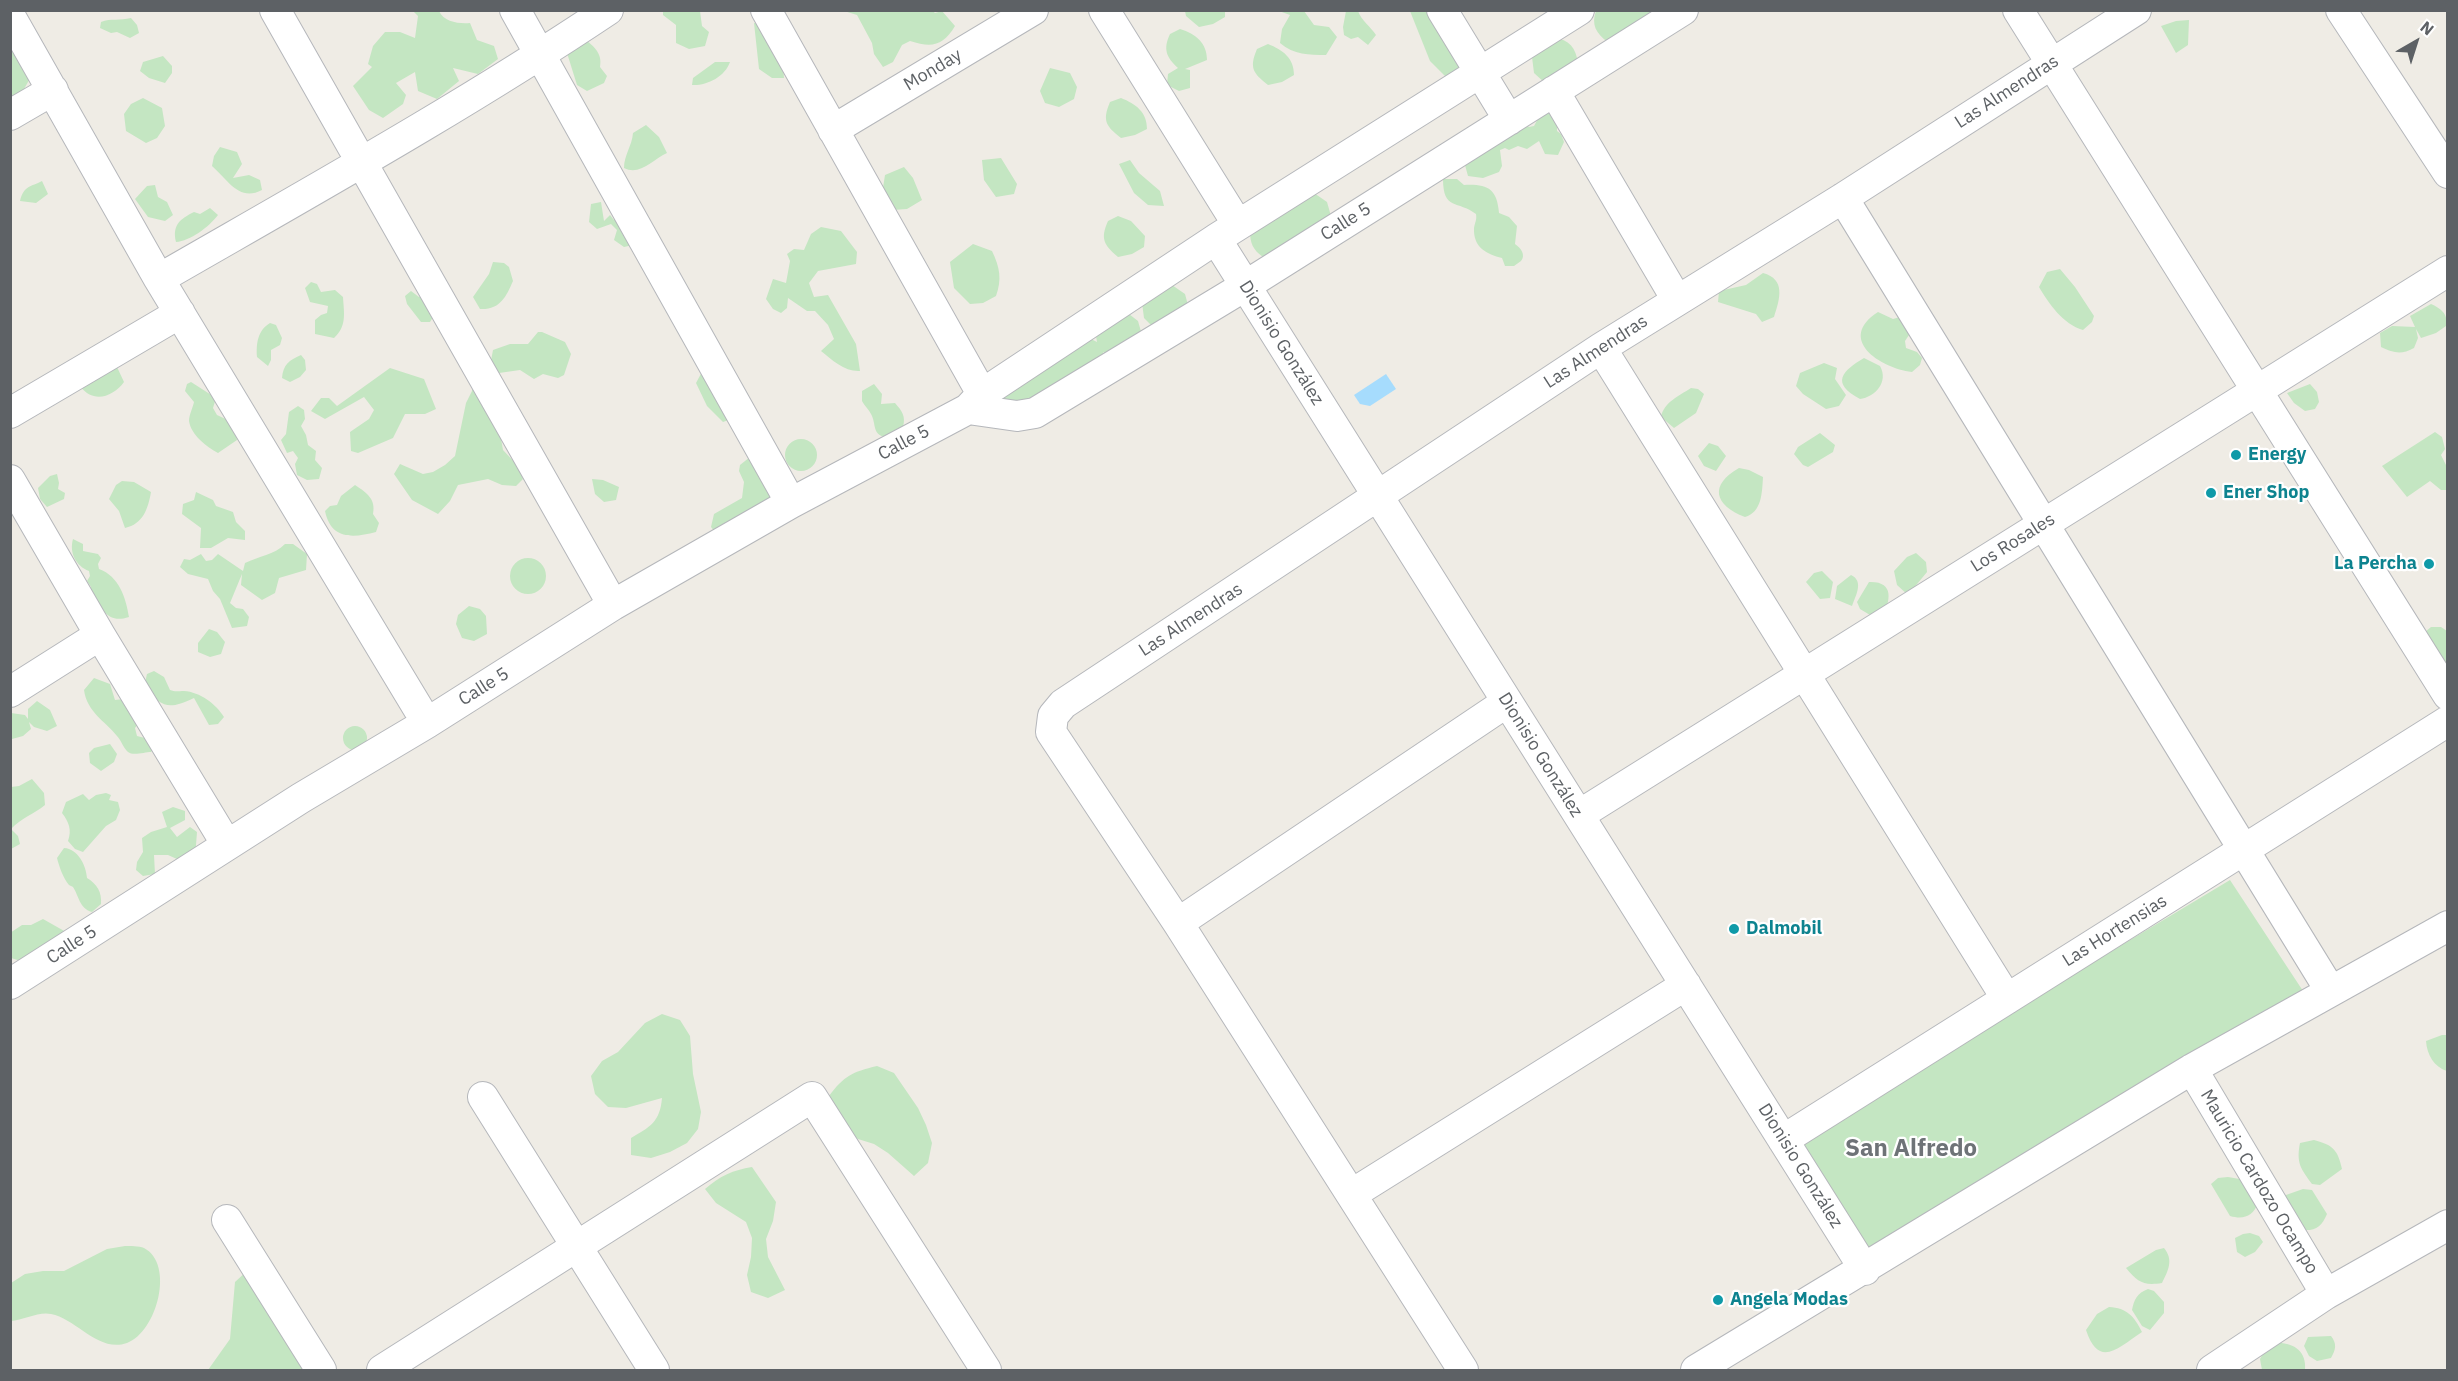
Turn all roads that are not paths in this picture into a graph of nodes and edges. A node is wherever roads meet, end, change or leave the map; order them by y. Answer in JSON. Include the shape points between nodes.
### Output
{"nodes":[{"id":1,"x":275,"y":10,"type":"edge"},
{"id":2,"x":515,"y":10,"type":"edge"},
{"id":3,"x":608,"y":10,"type":"edge"},
{"id":4,"x":766,"y":10,"type":"edge"},
{"id":5,"x":1033,"y":10,"type":"edge"},
{"id":6,"x":1104,"y":10,"type":"edge"},
{"id":7,"x":1442,"y":10,"type":"edge"},
{"id":8,"x":1579,"y":10,"type":"edge"},
{"id":9,"x":1683,"y":10,"type":"edge"},
{"id":10,"x":2018,"y":10,"type":"edge"},
{"id":11,"x":2136,"y":10,"type":"edge"},
{"id":12,"x":2341,"y":10,"type":"edge"},
{"id":13,"x":10,"y":16,"type":"edge"},
{"id":14,"x":541,"y":55,"type":"junction"},
{"id":15,"x":2052,"y":64,"type":"junction"},
{"id":16,"x":1480,"y":73,"type":"junction"},
{"id":17,"x":53,"y":90,"type":"junction"},
{"id":18,"x":1554,"y":91,"type":"junction"},
{"id":19,"x":10,"y":116,"type":"edge"},
{"id":20,"x":1509,"y":120,"type":"junction"},
{"id":21,"x":833,"y":130,"type":"junction"},
{"id":22,"x":362,"y":162,"type":"junction"},
{"id":23,"x":2448,"y":173,"type":"edge"},
{"id":24,"x":1843,"y":198,"type":"junction"},
{"id":25,"x":1227,"y":232,"type":"junction"},
{"id":26,"x":2448,"y":272,"type":"edge"},
{"id":27,"x":159,"y":279,"type":"junction"},
{"id":28,"x":1245,"y":286,"type":"junction"},
{"id":29,"x":1677,"y":300,"type":"junction"},
{"id":30,"x":180,"y":313,"type":"junction"},
{"id":31,"x":1601,"y":348,"type":"junction"},
{"id":32,"x":2257,"y":391,"type":"junction"},
{"id":33,"x":975,"y":401,"type":"junction"},
{"id":34,"x":10,"y":413,"type":"edge"},
{"id":35,"x":10,"y":480,"type":"edge"},
{"id":36,"x":1378,"y":497,"type":"junction"},
{"id":37,"x":791,"y":503,"type":"junction"},
{"id":38,"x":2043,"y":525,"type":"junction"},
{"id":39,"x":613,"y":605,"type":"junction"},
{"id":40,"x":100,"y":635,"type":"junction"},
{"id":41,"x":1805,"y":674,"type":"junction"},
{"id":42,"x":10,"y":692,"type":"edge"},
{"id":43,"x":2448,"y":694,"type":"edge"},
{"id":44,"x":1507,"y":702,"type":"junction"},
{"id":45,"x":2448,"y":722,"type":"edge"},
{"id":46,"x":427,"y":723,"type":"junction"},
{"id":47,"x":1579,"y":815,"type":"junction"},
{"id":48,"x":227,"y":845,"type":"junction"},
{"id":49,"x":2244,"y":850,"type":"junction"},
{"id":50,"x":1178,"y":923,"type":"junction"},
{"id":51,"x":2448,"y":926,"type":"edge"},
{"id":52,"x":10,"y":984,"type":"edge"},
{"id":53,"x":1686,"y":985,"type":"junction"},
{"id":54,"x":2330,"y":990,"type":"junction"},
{"id":55,"x":2007,"y":999,"type":"junction"},
{"id":56,"x":2192,"y":1070,"type":"junction"},
{"id":57,"x":483,"y":1097,"type":"dead end"},
{"id":58,"x":1783,"y":1140,"type":"junction"},
{"id":59,"x":1352,"y":1194,"type":"junction"},
{"id":60,"x":227,"y":1220,"type":"dead end"},
{"id":61,"x":2448,"y":1225,"type":"edge"},
{"id":62,"x":576,"y":1245,"type":"junction"},
{"id":63,"x":1865,"y":1270,"type":"junction"},
{"id":64,"x":2326,"y":1294,"type":"junction"},
{"id":65,"x":2230,"y":1366,"type":"edge"},
{"id":66,"x":321,"y":1371,"type":"edge"},
{"id":67,"x":382,"y":1371,"type":"edge"},
{"id":68,"x":654,"y":1371,"type":"edge"},
{"id":69,"x":986,"y":1371,"type":"edge"},
{"id":70,"x":1463,"y":1371,"type":"edge"},
{"id":71,"x":1696,"y":1371,"type":"edge"}],
"edges":[{"from":1,"to":22,"type":"street"},
{"from":2,"to":14,"type":"street"},
{"from":3,"to":14,"type":"street"},
{"from":4,"to":21,"type":"street"},
{"from":5,"to":21,"type":"street","name":"Monday"},
{"from":6,"to":25,"type":"street","name":"Dionisio González"},
{"from":7,"to":16,"type":"street"},
{"from":8,"to":16,"type":"street","name":"Calle 5"},
{"from":9,"to":18,"type":"street","name":"Calle 5"},
{"from":10,"to":15,"type":"street"},
{"from":11,"to":15,"type":"street","name":"Las Almendras"},
{"from":12,"to":23,"type":"street"},
{"from":13,"to":17,"type":"street"},
{"from":14,"to":22,"type":"street"},
{"from":14,"to":37,"type":"street"},
{"from":15,"to":24,"type":"street","name":"Las Almendras"},
{"from":15,"to":32,"type":"street"},
{"from":16,"to":20,"type":"street"},
{"from":16,"to":25,"type":"street","name":"Calle 5"},
{"from":17,"to":19,"type":"street"},
{"from":17,"to":27,"type":"street"},
{"from":18,"to":20,"type":"street","name":"Calle 5"},
{"from":18,"to":29,"type":"street"},
{"from":20,"to":28,"type":"street","name":"Calle 5"},
{"from":21,"to":33,"type":"street"},
{"from":22,"to":27,"type":"street"},
{"from":22,"to":39,"type":"street"},
{"from":24,"to":29,"type":"street","name":"Las Almendras"},
{"from":24,"to":38,"type":"street"},
{"from":25,"to":28,"type":"street","name":"Dionisio González"},
{"from":25,"to":33,"type":"street","name":"Calle 5"},
{"from":26,"to":32,"type":"street","name":"Los Rosales"},
{"from":27,"to":30,"type":"street"},
{"from":28,"to":33,"type":"street","name":"Calle 5","via":[[1035,413],[1017,416]]},
{"from":28,"to":36,"type":"street","name":"Dionisio González"},
{"from":29,"to":31,"type":"street","name":"Las Almendras"},
{"from":30,"to":34,"type":"street"},
{"from":30,"to":46,"type":"street"},
{"from":31,"to":36,"type":"street","name":"Las Almendras"},
{"from":31,"to":41,"type":"street"},
{"from":32,"to":38,"type":"street","name":"Los Rosales"},
{"from":32,"to":43,"type":"street"},
{"from":33,"to":37,"type":"street","name":"Calle 5"},
{"from":35,"to":40,"type":"street"},
{"from":36,"to":44,"type":"street","name":"Dionisio González"},
{"from":36,"to":50,"type":"street","name":"Las Almendras","via":[[1063,704],[1053,716],[1051,732]]},
{"from":37,"to":39,"type":"street","name":"Calle 5"},
{"from":38,"to":41,"type":"street","name":"Los Rosales"},
{"from":38,"to":49,"type":"street"},
{"from":39,"to":46,"type":"street","name":"Calle 5"},
{"from":40,"to":42,"type":"street"},
{"from":40,"to":48,"type":"street"},
{"from":41,"to":47,"type":"street","name":"Los Rosales"},
{"from":41,"to":55,"type":"street"},
{"from":44,"to":47,"type":"street","name":"Dionisio González"},
{"from":44,"to":50,"type":"street"},
{"from":45,"to":49,"type":"street","name":"Las Hortensias"},
{"from":46,"to":48,"type":"street","name":"Calle 5"},
{"from":47,"to":53,"type":"street","name":"Dionisio González"},
{"from":48,"to":52,"type":"street","name":"Calle 5"},
{"from":49,"to":54,"type":"street"},
{"from":49,"to":55,"type":"street","name":"Las Hortensias"},
{"from":50,"to":59,"type":"street"},
{"from":51,"to":54,"type":"street"},
{"from":53,"to":58,"type":"street","name":"Dionisio González"},
{"from":53,"to":59,"type":"street"},
{"from":54,"to":56,"type":"street"},
{"from":55,"to":58,"type":"street","name":"Las Hortensias"},
{"from":56,"to":63,"type":"street"},
{"from":56,"to":64,"type":"street","name":"Mauricio Cardozo Ocampo"},
{"from":57,"to":62,"type":"street"},
{"from":58,"to":63,"type":"street","name":"Dionisio González"},
{"from":59,"to":70,"type":"street"},
{"from":60,"to":66,"type":"street"},
{"from":61,"to":64,"type":"street"},
{"from":62,"to":67,"type":"street"},
{"from":62,"to":68,"type":"street"},
{"from":62,"to":69,"type":"street","via":[[812,1097]]},
{"from":63,"to":71,"type":"street"},
{"from":64,"to":65,"type":"street"}]}
